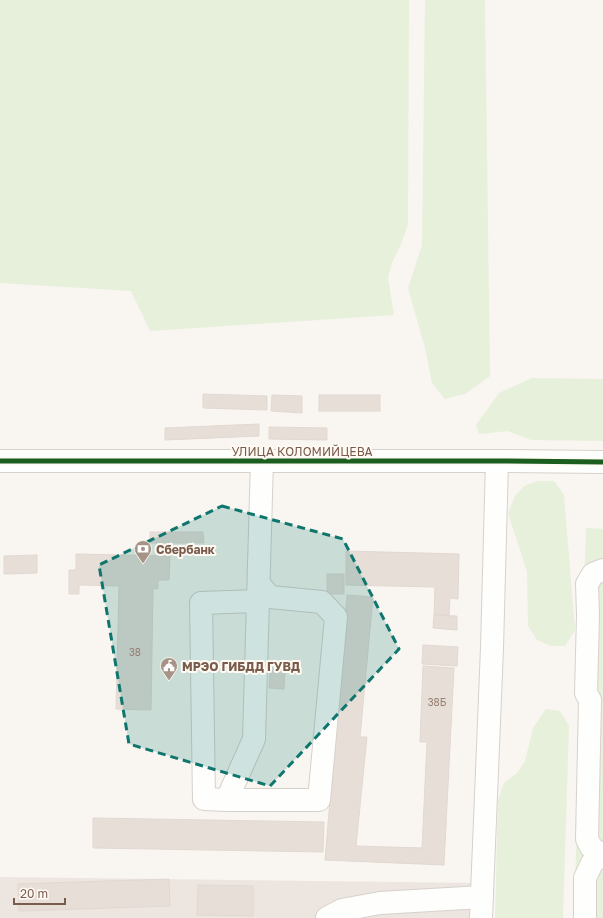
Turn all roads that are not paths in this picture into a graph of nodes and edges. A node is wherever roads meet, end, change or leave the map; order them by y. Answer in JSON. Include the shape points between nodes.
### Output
{"nodes":[{"id":1,"x":0,"y":461,"type":"edge"},
{"id":2,"x":262,"y":461,"type":"junction"},
{"id":3,"x":497,"y":461,"type":"junction"},
{"id":4,"x":603,"y":462,"type":"edge"},
{"id":5,"x":603,"y":570,"type":"edge"},
{"id":6,"x":258,"y":592,"type":"junction"},
{"id":7,"x":596,"y":700,"type":"edge"},
{"id":8,"x":227,"y":800,"type":"junction"},
{"id":9,"x":602,"y":855,"type":"edge"},
{"id":10,"x":482,"y":896,"type":"junction"},
{"id":11,"x":327,"y":918,"type":"edge"},
{"id":12,"x":481,"y":918,"type":"edge"},
{"id":13,"x":585,"y":918,"type":"edge"}],
"edges":[{"from":1,"to":2,"type":"street","name":"УЛИЦА КОЛОМИЙЦЕВА"},
{"from":2,"to":3,"type":"street","name":"УЛИЦА КОЛОМИЙЦЕВА"},
{"from":2,"to":6,"type":"street"},
{"from":3,"to":4,"type":"street","name":"УЛИЦА КОЛОМИЙЦЕВА"},
{"from":3,"to":10,"type":"street"},
{"from":5,"to":7,"type":"street","via":[[593,574],[588,584],[586,693]]},
{"from":6,"to":8,"type":"street","via":[[254,739]]},
{"from":6,"to":8,"type":"street","via":[[201,604],[204,799]]},
{"from":6,"to":8,"type":"street","via":[[270,597],[322,602],[336,617],[319,800]]},
{"from":7,"to":9,"type":"street","via":[[586,839],[591,847]]},
{"from":9,"to":13,"type":"street","via":[[592,863],[586,878]]},
{"from":10,"to":11,"type":"street","via":[[380,903],[342,910]]},
{"from":10,"to":12,"type":"street"}]}
